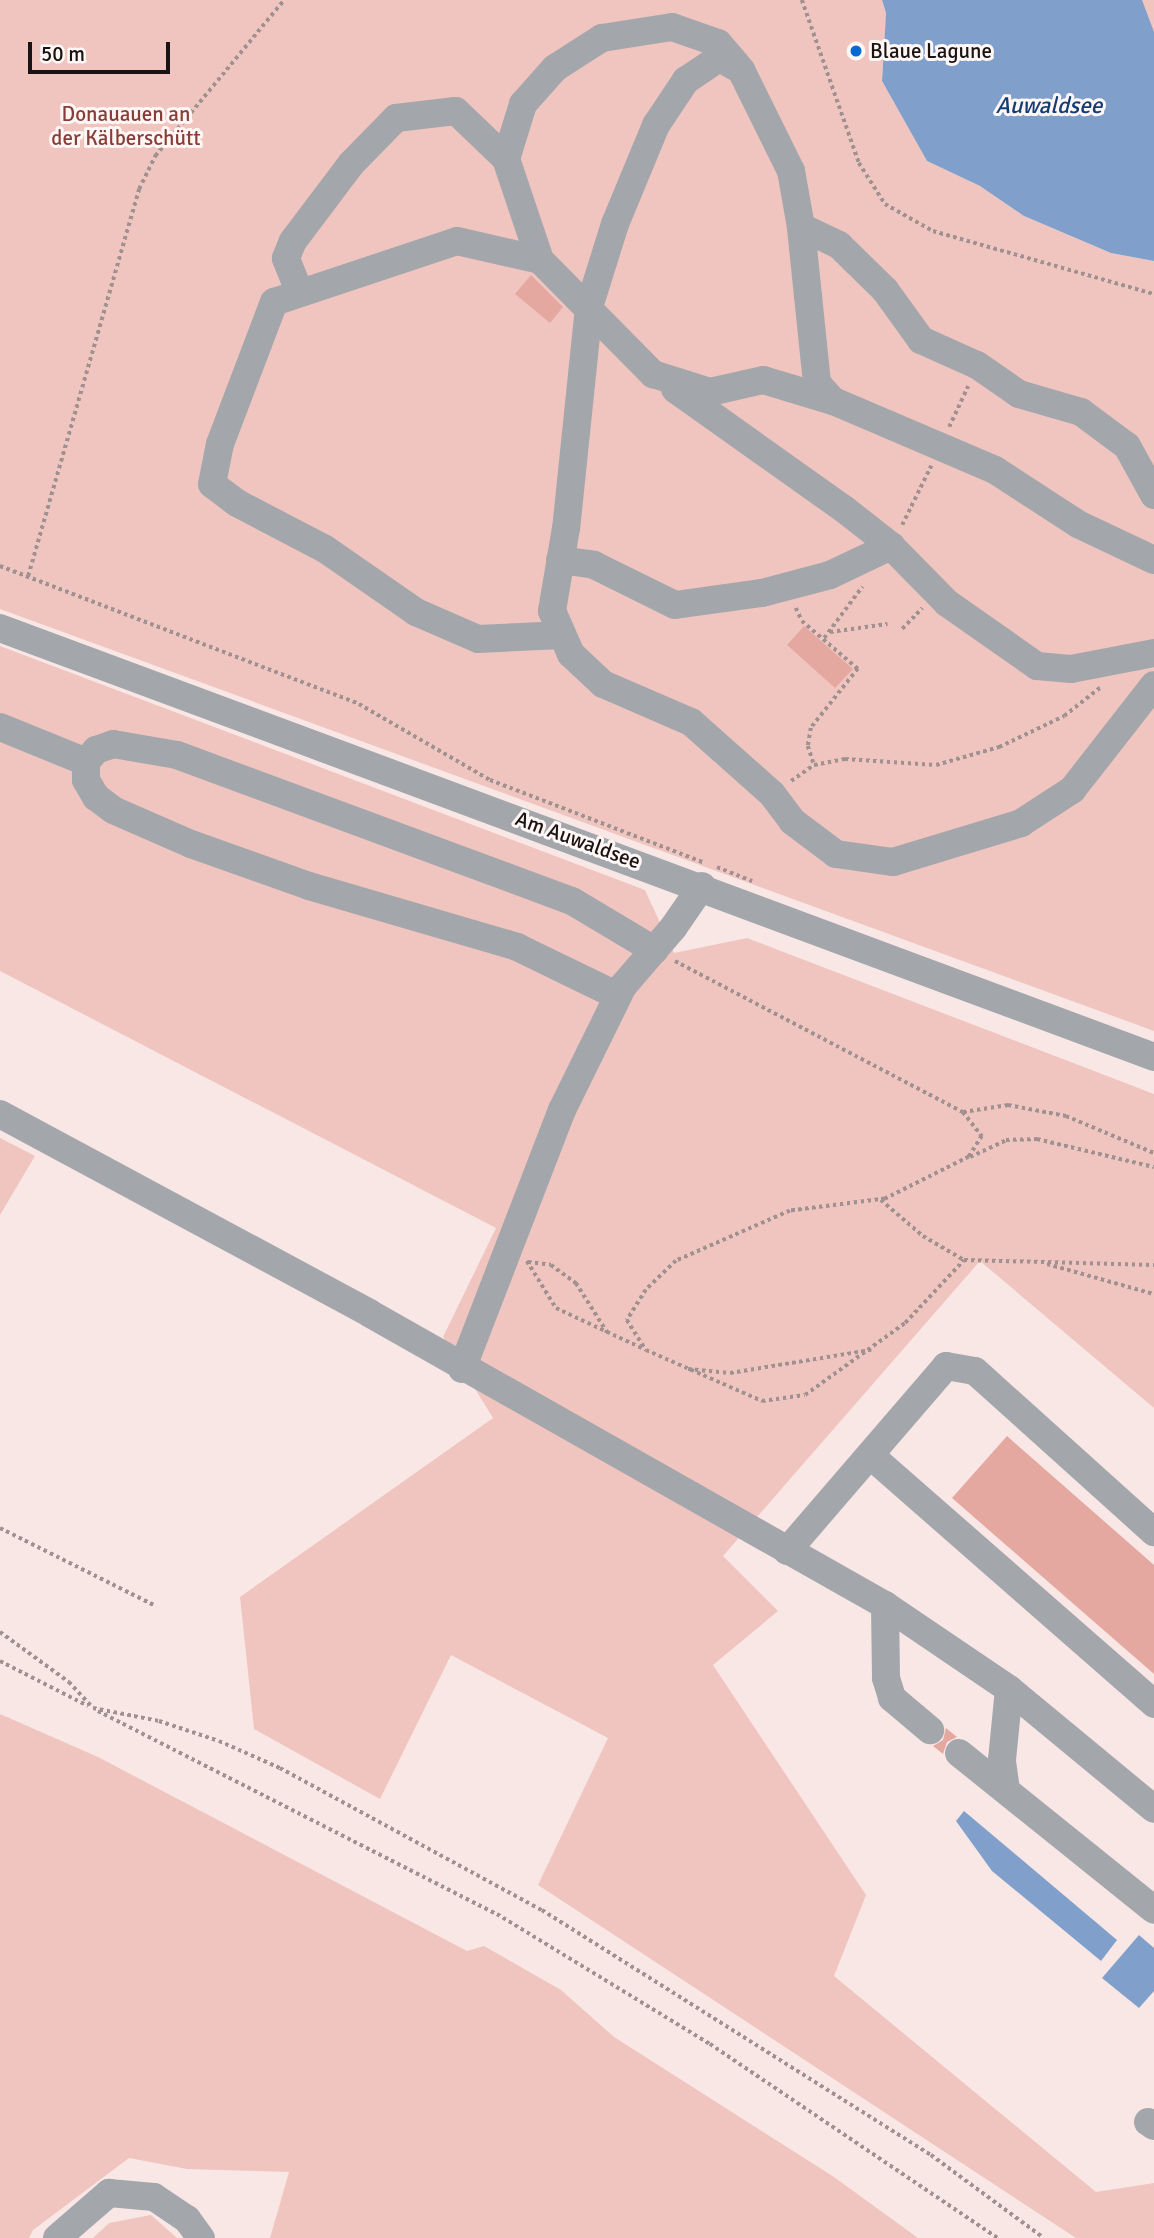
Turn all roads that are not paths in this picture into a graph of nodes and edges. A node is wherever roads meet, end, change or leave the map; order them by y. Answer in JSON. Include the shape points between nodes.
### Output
{"nodes":[{"id":1,"x":741,"y":70,"type":"junction"},
{"id":2,"x":506,"y":159,"type":"junction"},
{"id":3,"x":801,"y":227,"type":"junction"},
{"id":4,"x":540,"y":260,"type":"junction"},
{"id":5,"x":299,"y":291,"type":"junction"},
{"id":6,"x":589,"y":307,"type":"junction"},
{"id":7,"x":653,"y":374,"type":"junction"},
{"id":8,"x":833,"y":401,"type":"junction"},
{"id":9,"x":1154,"y":495,"type":"edge"},
{"id":10,"x":891,"y":546,"type":"junction"},
{"id":11,"x":561,"y":560,"type":"junction"},
{"id":12,"x":1154,"y":560,"type":"edge"},
{"id":13,"x":0,"y":628,"type":"edge"},
{"id":14,"x":562,"y":635,"type":"junction"},
{"id":15,"x":1154,"y":653,"type":"edge"},
{"id":16,"x":1154,"y":685,"type":"edge"},
{"id":17,"x":0,"y":727,"type":"edge"},
{"id":18,"x":86,"y":762,"type":"junction"},
{"id":19,"x":702,"y":886,"type":"junction"},
{"id":20,"x":654,"y":950,"type":"junction"},
{"id":21,"x":618,"y":996,"type":"junction"},
{"id":22,"x":1154,"y":1057,"type":"edge"},
{"id":23,"x":0,"y":1114,"type":"edge"},
{"id":24,"x":462,"y":1368,"type":"junction"},
{"id":25,"x":870,"y":1455,"type":"junction"},
{"id":26,"x":1154,"y":1532,"type":"edge"},
{"id":27,"x":787,"y":1550,"type":"junction"},
{"id":28,"x":885,"y":1605,"type":"junction"},
{"id":29,"x":1009,"y":1689,"type":"junction"},
{"id":30,"x":1154,"y":1704,"type":"edge"},
{"id":31,"x":930,"y":1730,"type":"dead end"},
{"id":32,"x":958,"y":1753,"type":"dead end"},
{"id":33,"x":1006,"y":1790,"type":"junction"},
{"id":34,"x":1154,"y":1809,"type":"edge"},
{"id":35,"x":1154,"y":1910,"type":"edge"},
{"id":36,"x":57,"y":2238,"type":"edge"},
{"id":37,"x":201,"y":2238,"type":"edge"}],
"edges":[{"from":1,"to":2,"type":"street","via":[[718,43],[672,27],[603,38],[555,68],[523,104]]},
{"from":1,"to":3,"type":"street","via":[[791,171]]},
{"from":1,"to":6,"type":"street","via":[[719,58],[686,80],[656,125],[615,224]]},
{"from":2,"to":4,"type":"street"},
{"from":2,"to":5,"type":"street","via":[[456,111],[396,118],[351,164],[293,241],[286,258]]},
{"from":3,"to":8,"type":"street","via":[[817,383]]},
{"from":3,"to":9,"type":"street","via":[[839,245],[884,290],[921,340],[977,365],[1019,394],[1080,412],[1127,446]]},
{"from":4,"to":5,"type":"street","via":[[457,241]]},
{"from":4,"to":6,"type":"street"},
{"from":5,"to":14,"type":"street","via":[[274,302],[220,444],[212,484],[237,503],[325,549],[428,617],[478,639]]},
{"from":6,"to":7,"type":"street"},
{"from":6,"to":11,"type":"street"},
{"from":7,"to":8,"type":"street","via":[[710,392],[763,380]]},
{"from":7,"to":10,"type":"street"},
{"from":8,"to":12,"type":"street","via":[[995,470],[1078,524]]},
{"from":10,"to":11,"type":"street","via":[[830,575],[790,586],[675,605],[594,565]]},
{"from":10,"to":15,"type":"street","via":[[947,603],[1037,666],[1071,669]]},
{"from":11,"to":14,"type":"street","via":[[552,611]]},
{"from":13,"to":19,"type":"street","name":"Am Auwaldsee"},
{"from":14,"to":16,"type":"street","via":[[571,654],[603,684],[691,722],[772,794],[792,821],[836,854],[893,862],[1021,823],[1072,790]]},
{"from":17,"to":18,"type":"street"},
{"from":18,"to":20,"type":"street","via":[[96,750],[113,744],[177,755],[572,901]]},
{"from":18,"to":21,"type":"street","via":[[86,780],[96,797],[113,810],[191,845],[309,886],[517,947]]},
{"from":19,"to":20,"type":"street"},
{"from":19,"to":22,"type":"street","name":"Am Auwaldsee"},
{"from":20,"to":21,"type":"street"},
{"from":21,"to":24,"type":"street","via":[[562,1110]]},
{"from":23,"to":24,"type":"street"},
{"from":24,"to":27,"type":"street"},
{"from":25,"to":26,"type":"street","via":[[946,1366],[975,1371]]},
{"from":25,"to":27,"type":"street"},
{"from":25,"to":30,"type":"street"},
{"from":27,"to":28,"type":"street"},
{"from":28,"to":29,"type":"street"},
{"from":28,"to":31,"type":"street","via":[[886,1678],[892,1698]]},
{"from":29,"to":33,"type":"street","via":[[1002,1760]]},
{"from":29,"to":34,"type":"street"},
{"from":32,"to":33,"type":"street"},
{"from":33,"to":35,"type":"street"},
{"from":36,"to":37,"type":"street","via":[[109,2193],[153,2197],[187,2219]]}]}
